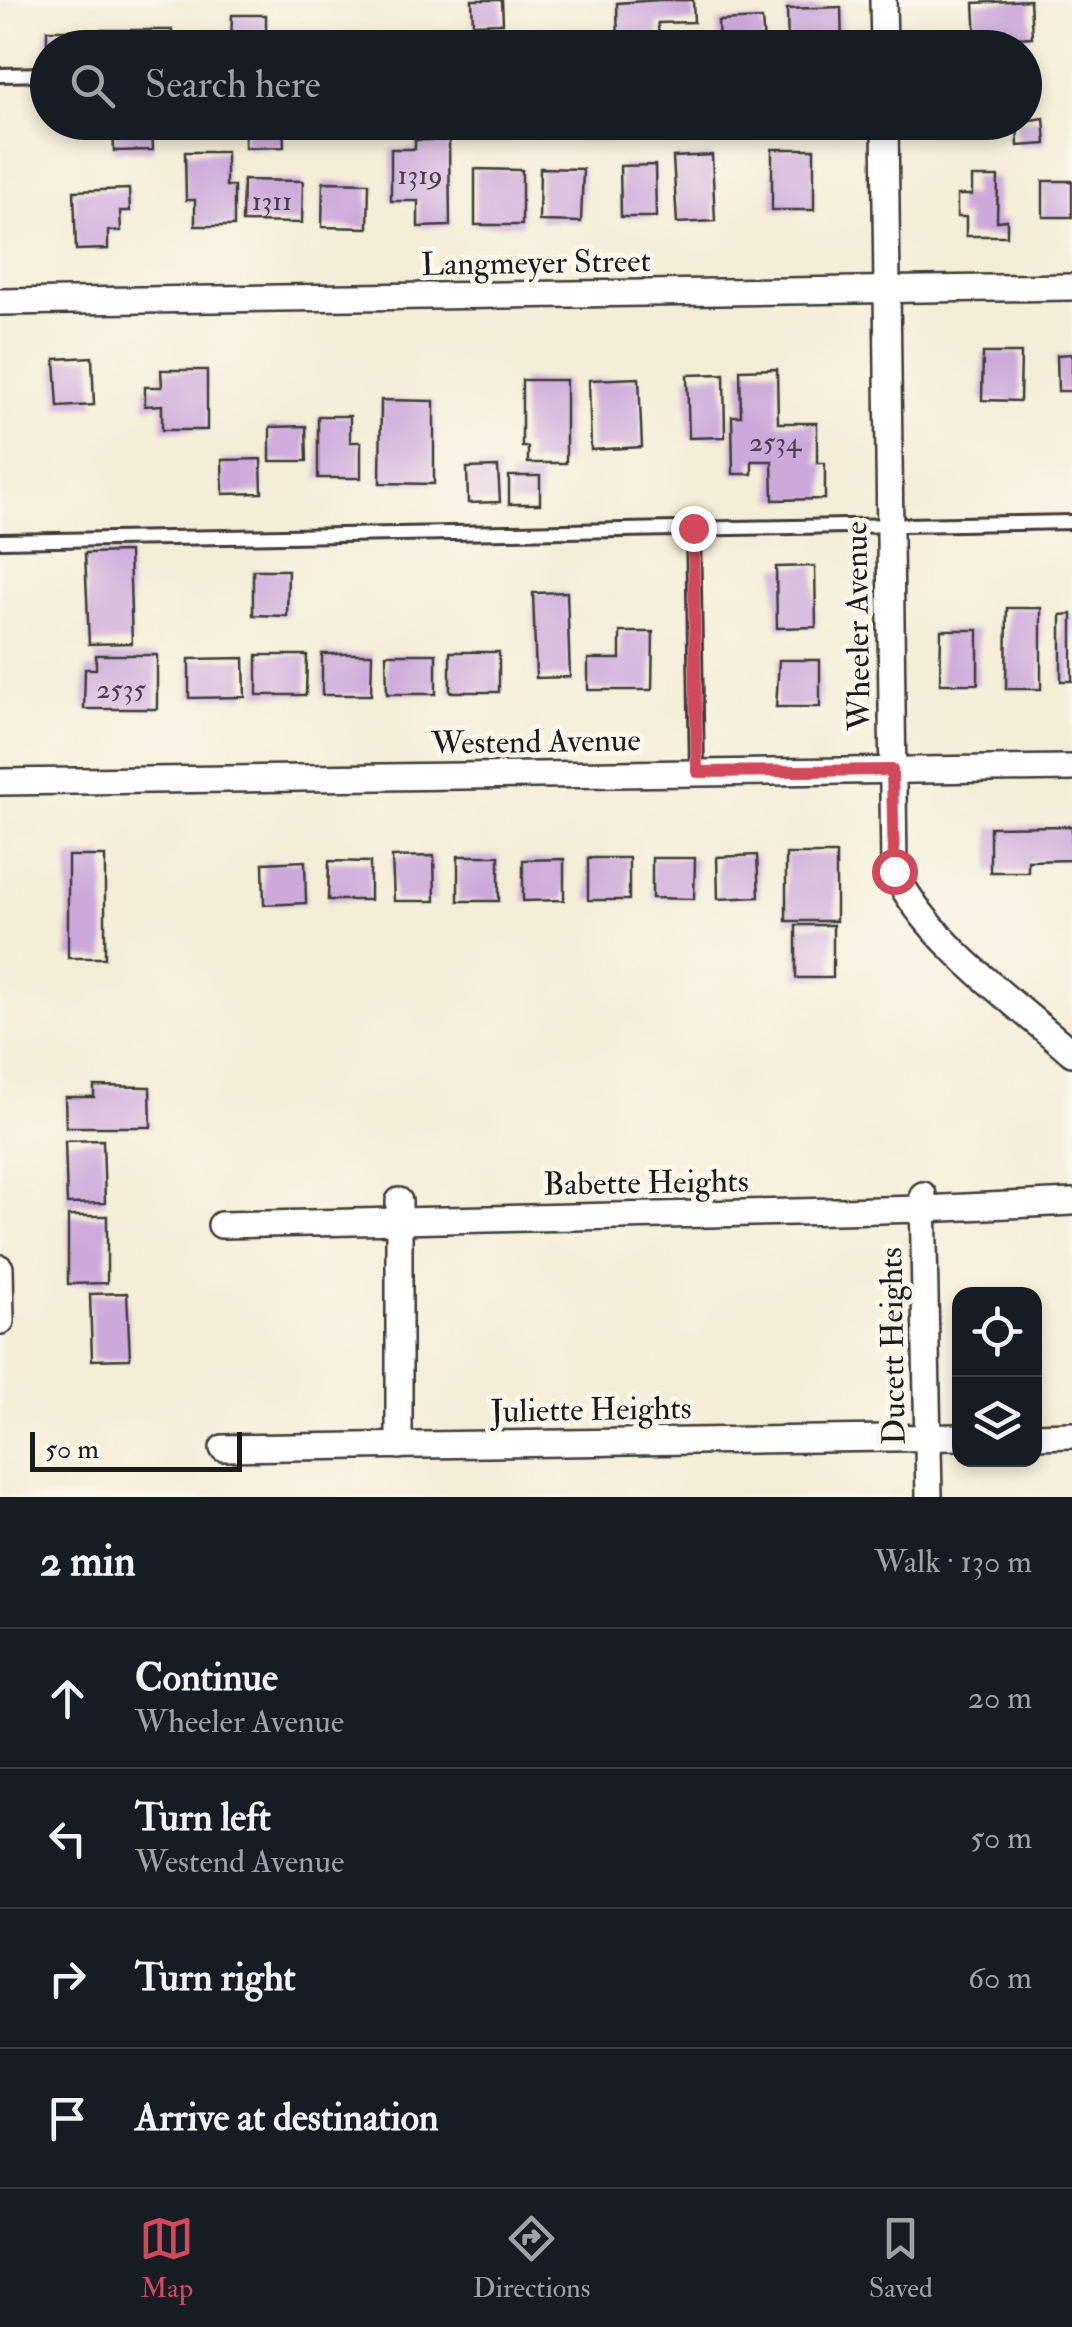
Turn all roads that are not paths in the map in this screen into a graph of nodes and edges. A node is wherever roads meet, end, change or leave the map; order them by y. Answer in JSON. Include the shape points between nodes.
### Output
{"nodes":[{"id":1,"x":884,"y":0,"type":"edge"},
{"id":2,"x":884,"y":30,"type":"edge"},
{"id":3,"x":30,"y":74,"type":"edge"},
{"id":4,"x":0,"y":75,"type":"edge"},
{"id":5,"x":885,"y":140,"type":"edge"},
{"id":6,"x":1072,"y":287,"type":"edge"},
{"id":7,"x":887,"y":291,"type":"junction"},
{"id":8,"x":0,"y":302,"type":"edge"},
{"id":9,"x":1072,"y":522,"type":"edge"},
{"id":10,"x":889,"y":525,"type":"junction"},
{"id":11,"x":693,"y":528,"type":"junction"},
{"id":12,"x":0,"y":542,"type":"edge"},
{"id":13,"x":1072,"y":768,"type":"edge"},
{"id":14,"x":892,"y":770,"type":"junction"},
{"id":15,"x":697,"y":772,"type":"junction"},
{"id":16,"x":0,"y":782,"type":"edge"},
{"id":17,"x":1072,"y":1053,"type":"edge"},
{"id":18,"x":923,"y":1202,"type":"junction"},
{"id":19,"x":1072,"y":1202,"type":"edge"},
{"id":20,"x":399,"y":1211,"type":"junction"},
{"id":21,"x":221,"y":1225,"type":"dead end"},
{"id":22,"x":0,"y":1268,"type":"edge"},
{"id":23,"x":1,"y":1321,"type":"edge"},
{"id":24,"x":1072,"y":1435,"type":"edge"},
{"id":25,"x":1042,"y":1436,"type":"edge"},
{"id":26,"x":952,"y":1437,"type":"edge"},
{"id":27,"x":928,"y":1438,"type":"junction"},
{"id":28,"x":399,"y":1446,"type":"junction"},
{"id":29,"x":223,"y":1448,"type":"dead end"},
{"id":30,"x":928,"y":1497,"type":"edge"}],
"edges":[{"from":1,"to":2,"type":"street"},
{"from":3,"to":4,"type":"lane"},
{"from":5,"to":7,"type":"street","name":"Wheeler Avenue"},
{"from":6,"to":7,"type":"street","name":"Langmeyer Street"},
{"from":7,"to":8,"type":"street","name":"Langmeyer Street"},
{"from":7,"to":10,"type":"street","name":"Wheeler Avenue"},
{"from":9,"to":10,"type":"lane"},
{"from":10,"to":11,"type":"lane"},
{"from":10,"to":14,"type":"street","name":"Wheeler Avenue"},
{"from":11,"to":12,"type":"lane"},
{"from":11,"to":15,"type":"lane"},
{"from":13,"to":14,"type":"street","name":"Westend Avenue"},
{"from":14,"to":15,"type":"street","name":"Westend Avenue"},
{"from":14,"to":17,"type":"street","name":"Wheeler Avenue","via":[[894,871],[908,900],[938,935]]},
{"from":15,"to":16,"type":"street","name":"Westend Avenue"},
{"from":18,"to":19,"type":"street","name":"Babette Heights"},
{"from":18,"to":20,"type":"street","name":"Babette Heights"},
{"from":18,"to":27,"type":"street","name":"Ducett Heights"},
{"from":20,"to":21,"type":"street","name":"Babette Heights"},
{"from":20,"to":28,"type":"street"},
{"from":22,"to":23,"type":"street"},
{"from":24,"to":25,"type":"street"},
{"from":26,"to":27,"type":"street","name":"Juliette Heights"},
{"from":27,"to":28,"type":"street","name":"Juliette Heights"},
{"from":27,"to":30,"type":"street","name":"Ducett Heights"},
{"from":28,"to":29,"type":"street","name":"Juliette Heights"}]}
